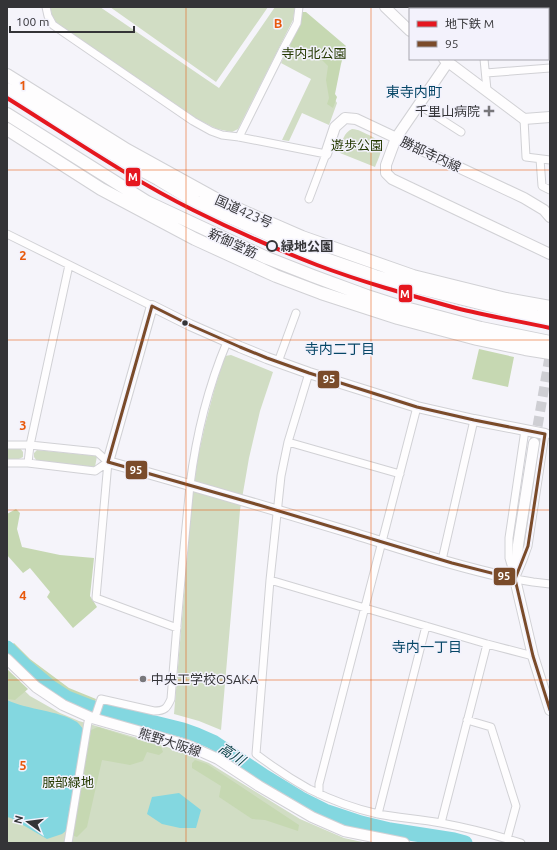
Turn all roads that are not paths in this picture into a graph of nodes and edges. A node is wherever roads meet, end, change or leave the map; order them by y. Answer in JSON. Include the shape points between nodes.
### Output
{"nodes":[{"id":1,"x":46,"y":7,"type":"edge"},
{"id":2,"x":299,"y":7,"type":"edge"},
{"id":3,"x":386,"y":7,"type":"edge"},
{"id":4,"x":409,"y":30,"type":"edge"},
{"id":5,"x":484,"y":60,"type":"edge"},
{"id":6,"x":446,"y":61,"type":"edge"},
{"id":7,"x":550,"y":68,"type":"edge"},
{"id":8,"x":486,"y":73,"type":"junction"},
{"id":9,"x":7,"y":75,"type":"edge"},
{"id":10,"x":7,"y":89,"type":"edge"},
{"id":11,"x":487,"y":90,"type":"junction"},
{"id":12,"x":419,"y":105,"type":"junction"},
{"id":13,"x":7,"y":114,"type":"edge"},
{"id":14,"x":550,"y":117,"type":"edge"},
{"id":15,"x":524,"y":119,"type":"junction"},
{"id":16,"x":7,"y":129,"type":"edge"},
{"id":17,"x":461,"y":132,"type":"dead end"},
{"id":18,"x":239,"y":137,"type":"junction"},
{"id":19,"x":396,"y":138,"type":"junction"},
{"id":20,"x":326,"y":154,"type":"junction"},
{"id":21,"x":540,"y":159,"type":"junction"},
{"id":22,"x":550,"y":160,"type":"edge"},
{"id":23,"x":158,"y":179,"type":"junction"},
{"id":24,"x":550,"y":190,"type":"edge"},
{"id":25,"x":214,"y":198,"type":"junction"},
{"id":26,"x":309,"y":199,"type":"dead end"},
{"id":27,"x":148,"y":202,"type":"junction"},
{"id":28,"x":550,"y":218,"type":"edge"},
{"id":29,"x":7,"y":234,"type":"edge"},
{"id":30,"x":195,"y":239,"type":"junction"},
{"id":31,"x":550,"y":254,"type":"edge"},
{"id":32,"x":69,"y":265,"type":"junction"},
{"id":33,"x":413,"y":276,"type":"junction"},
{"id":34,"x":487,"y":305,"type":"junction"},
{"id":35,"x":152,"y":306,"type":"junction"},
{"id":36,"x":550,"y":307,"type":"edge"},
{"id":37,"x":296,"y":313,"type":"dead end"},
{"id":38,"x":398,"y":318,"type":"junction"},
{"id":39,"x":550,"y":319,"type":"edge"},
{"id":40,"x":481,"y":328,"type":"junction"},
{"id":41,"x":227,"y":342,"type":"junction"},
{"id":42,"x":550,"y":342,"type":"edge"},
{"id":43,"x":550,"y":353,"type":"edge"},
{"id":44,"x":278,"y":362,"type":"junction"},
{"id":45,"x":309,"y":373,"type":"junction"},
{"id":46,"x":417,"y":407,"type":"junction"},
{"id":47,"x":474,"y":420,"type":"junction"},
{"id":48,"x":526,"y":430,"type":"junction"},
{"id":49,"x":548,"y":434,"type":"edge"},
{"id":50,"x":288,"y":442,"type":"junction"},
{"id":51,"x":534,"y":443,"type":"tunnel mouth"},
{"id":52,"x":7,"y":445,"type":"edge"},
{"id":53,"x":30,"y":445,"type":"junction"},
{"id":54,"x":108,"y":462,"type":"junction"},
{"id":55,"x":28,"y":463,"type":"junction"},
{"id":56,"x":7,"y":464,"type":"edge"},
{"id":57,"x":400,"y":474,"type":"junction"},
{"id":58,"x":195,"y":486,"type":"junction"},
{"id":59,"x":277,"y":511,"type":"junction"},
{"id":60,"x":382,"y":542,"type":"junction"},
{"id":61,"x":442,"y":560,"type":"junction"},
{"id":62,"x":515,"y":579,"type":"junction"},
{"id":63,"x":270,"y":580,"type":"junction"},
{"id":64,"x":550,"y":584,"type":"edge"},
{"id":65,"x":365,"y":607,"type":"junction"},
{"id":66,"x":426,"y":626,"type":"junction"},
{"id":67,"x":176,"y":628,"type":"junction"},
{"id":68,"x":487,"y":644,"type":"junction"},
{"id":69,"x":533,"y":656,"type":"junction"},
{"id":70,"x":7,"y":659,"type":"edge"},
{"id":71,"x":550,"y":710,"type":"edge"},
{"id":72,"x":94,"y":716,"type":"junction"},
{"id":73,"x":467,"y":720,"type":"junction"},
{"id":74,"x":319,"y":794,"type":"junction"},
{"id":75,"x":378,"y":814,"type":"junction"},
{"id":76,"x":441,"y":823,"type":"junction"},
{"id":77,"x":507,"y":839,"type":"junction"},
{"id":78,"x":68,"y":843,"type":"edge"},
{"id":79,"x":71,"y":843,"type":"edge"},
{"id":80,"x":404,"y":843,"type":"edge"},
{"id":81,"x":521,"y":843,"type":"edge"}],
"edges":[{"from":1,"to":18,"type":"street","via":[[53,25],[193,121],[222,135]]},
{"from":2,"to":18,"type":"street","via":[[297,23]]},
{"from":3,"to":4,"type":"street"},
{"from":5,"to":8,"type":"street"},
{"from":6,"to":11,"type":"street"},
{"from":6,"to":12,"type":"street"},
{"from":7,"to":8,"type":"street"},
{"from":8,"to":11,"type":"street"},
{"from":9,"to":25,"type":"highway","name":"国道423号","via":[[127,150]]},
{"from":10,"to":23,"type":"highway","name":"新御堂筋"},
{"from":11,"to":15,"type":"street"},
{"from":12,"to":17,"type":"street"},
{"from":12,"to":19,"type":"street"},
{"from":13,"to":27,"type":"highway","name":"新御堂筋"},
{"from":14,"to":15,"type":"street"},
{"from":15,"to":21,"type":"street","via":[[526,157]]},
{"from":16,"to":30,"type":"highway","via":[[101,189]]},
{"from":18,"to":20,"type":"street"},
{"from":19,"to":20,"type":"street","name":"勝部寺内線","via":[[356,120],[345,118],[335,127]]},
{"from":19,"to":28,"type":"street","name":"勝部寺内線","via":[[524,198],[544,210]]},
{"from":19,"to":31,"type":"street","via":[[386,165],[386,173],[392,180]]},
{"from":20,"to":26,"type":"street"},
{"from":21,"to":22,"type":"street"},
{"from":21,"to":24,"type":"street","via":[[542,186]]},
{"from":23,"to":25,"type":"highway"},
{"from":23,"to":34,"type":"highway","name":"新御堂筋","via":[[196,202],[320,257],[402,284]]},
{"from":25,"to":33,"type":"highway","name":"国道423号","via":[[302,237]]},
{"from":27,"to":30,"type":"highway"},
{"from":27,"to":40,"type":"highway","name":"新御堂筋","via":[[267,258],[312,276],[392,304]]},
{"from":29,"to":32,"type":"street"},
{"from":30,"to":38,"type":"highway","via":[[276,276]]},
{"from":32,"to":35,"type":"street"},
{"from":32,"to":53,"type":"street"},
{"from":33,"to":34,"type":"highway"},
{"from":33,"to":36,"type":"highway","name":"国道423号"},
{"from":34,"to":39,"type":"highway","name":"新御堂筋"},
{"from":35,"to":41,"type":"street"},
{"from":35,"to":54,"type":"street"},
{"from":37,"to":44,"type":"street"},
{"from":38,"to":40,"type":"highway"},
{"from":38,"to":43,"type":"highway","via":[[477,339]]},
{"from":40,"to":42,"type":"highway","name":"新御堂筋"},
{"from":41,"to":44,"type":"street"},
{"from":41,"to":58,"type":"street","via":[[200,424]]},
{"from":44,"to":45,"type":"street"},
{"from":45,"to":46,"type":"street"},
{"from":45,"to":50,"type":"street"},
{"from":46,"to":47,"type":"street"},
{"from":46,"to":57,"type":"street"},
{"from":47,"to":48,"type":"street"},
{"from":47,"to":61,"type":"street"},
{"from":48,"to":49,"type":"street"},
{"from":48,"to":62,"type":"street","via":[[509,538],[509,558]]},
{"from":49,"to":62,"type":"street","via":[[528,546]]},
{"from":50,"to":57,"type":"street"},
{"from":50,"to":59,"type":"street"},
{"from":51,"to":62,"type":"street"},
{"from":52,"to":53,"type":"street"},
{"from":53,"to":54,"type":"street","via":[[97,452]]},
{"from":53,"to":55,"type":"street"},
{"from":54,"to":55,"type":"street","via":[[95,471]]},
{"from":54,"to":58,"type":"street"},
{"from":54,"to":67,"type":"street","via":[[96,598]]},
{"from":55,"to":56,"type":"street"},
{"from":57,"to":60,"type":"street"},
{"from":58,"to":59,"type":"street"},
{"from":58,"to":67,"type":"street"},
{"from":59,"to":60,"type":"street"},
{"from":59,"to":63,"type":"street"},
{"from":60,"to":61,"type":"street"},
{"from":60,"to":65,"type":"street"},
{"from":61,"to":62,"type":"street"},
{"from":62,"to":64,"type":"street"},
{"from":62,"to":69,"type":"street"},
{"from":63,"to":65,"type":"street"},
{"from":63,"to":74,"type":"street","via":[[256,754]]},
{"from":65,"to":66,"type":"street"},
{"from":65,"to":74,"type":"street","via":[[319,784]]},
{"from":66,"to":68,"type":"street"},
{"from":66,"to":75,"type":"street"},
{"from":67,"to":72,"type":"street","via":[[171,699],[168,706],[161,711],[154,711],[101,699]]},
{"from":68,"to":69,"type":"street"},
{"from":68,"to":73,"type":"street"},
{"from":69,"to":71,"type":"street"},
{"from":70,"to":72,"type":"street","name":"熊野大阪線","via":[[36,687],[63,705]]},
{"from":72,"to":78,"type":"street","via":[[88,722]]},
{"from":72,"to":79,"type":"street"},
{"from":72,"to":80,"type":"street","name":"熊野大阪線","via":[[187,745],[218,759],[312,817],[344,831]]},
{"from":73,"to":76,"type":"street"},
{"from":73,"to":77,"type":"street","via":[[491,727],[516,806]]},
{"from":74,"to":75,"type":"street"},
{"from":75,"to":76,"type":"street"},
{"from":76,"to":77,"type":"street"},
{"from":77,"to":81,"type":"street"}]}
